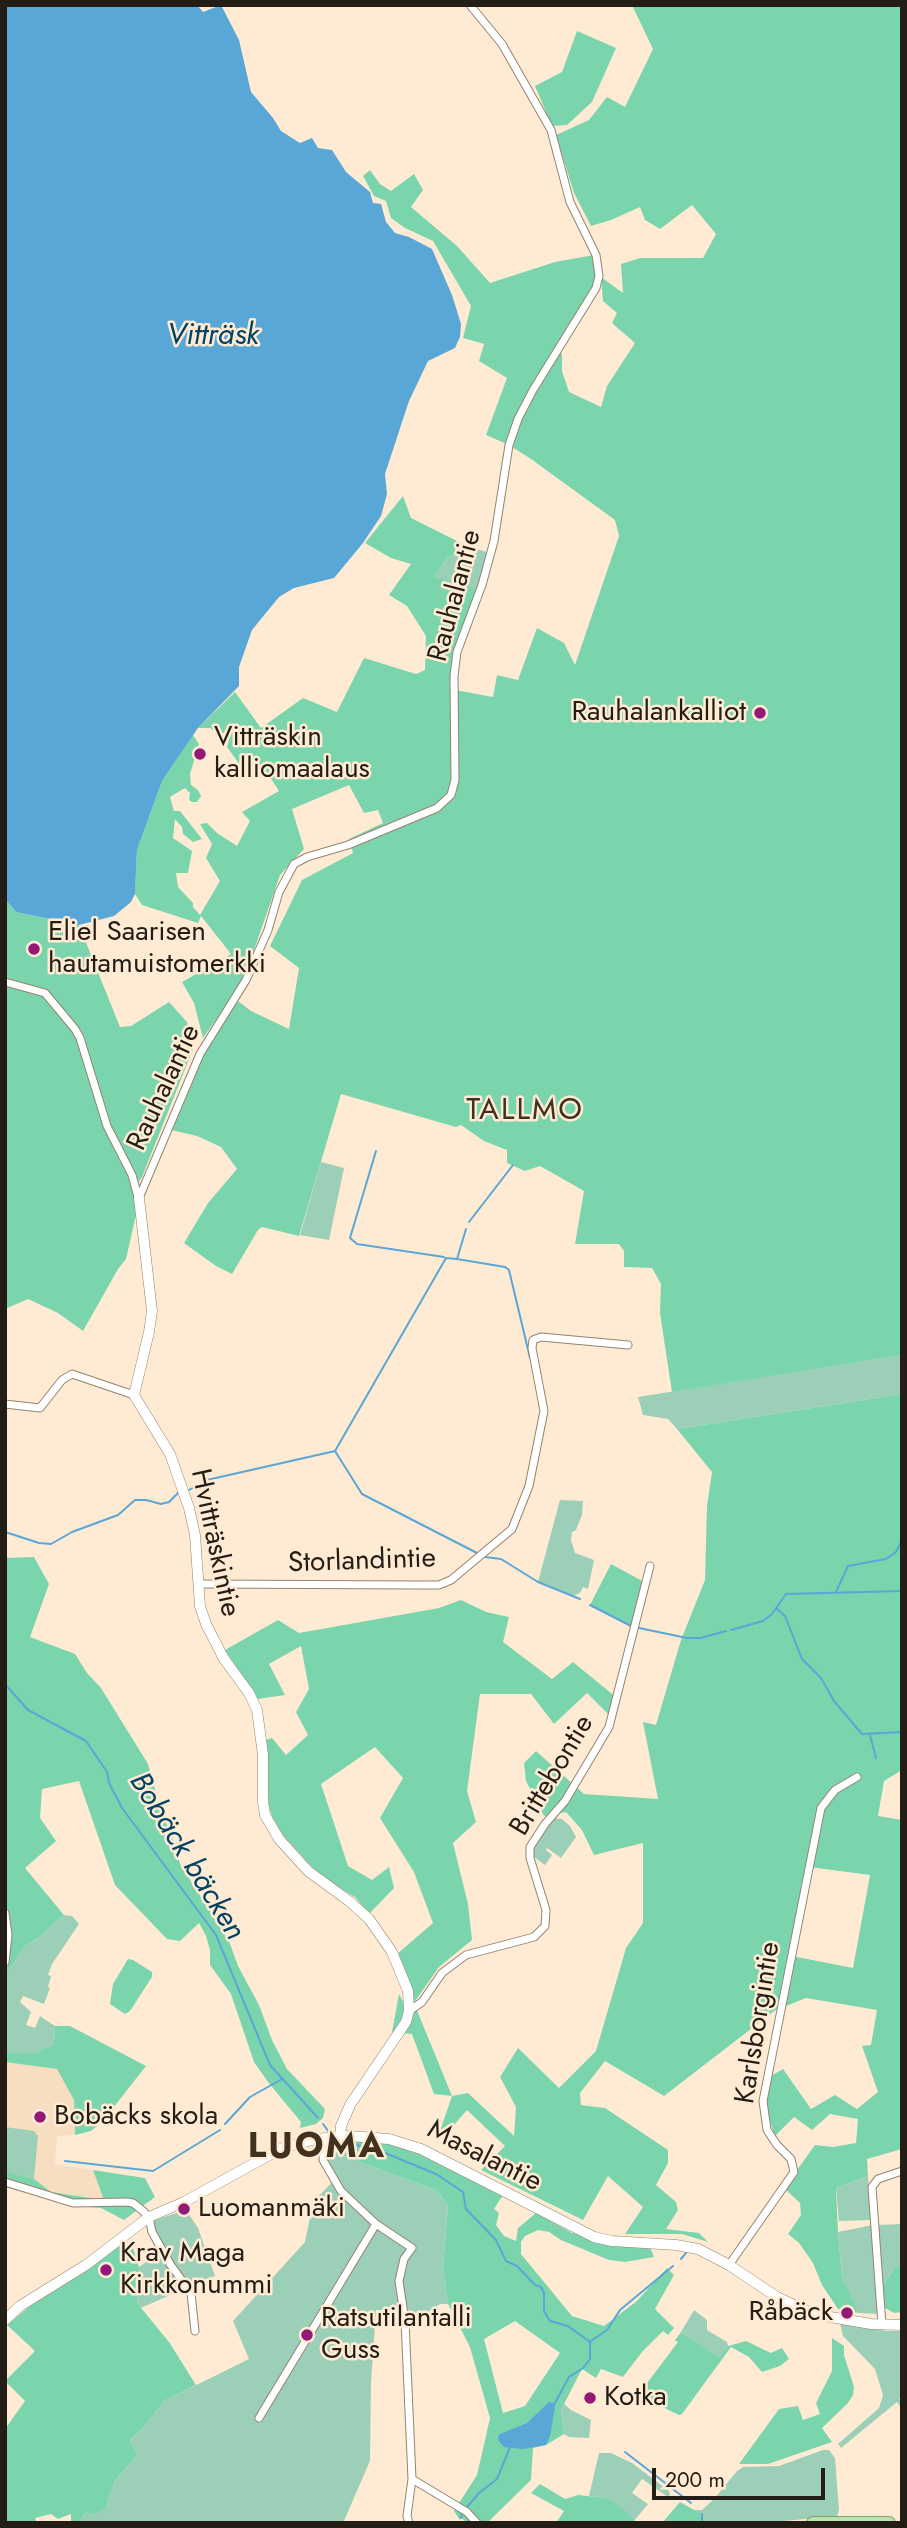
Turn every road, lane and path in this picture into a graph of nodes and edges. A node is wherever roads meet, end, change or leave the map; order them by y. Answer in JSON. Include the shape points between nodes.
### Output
{"nodes":[{"id":1,"x":470,"y":5,"type":"edge"},
{"id":2,"x":5,"y":982,"type":"edge"},
{"id":3,"x":139,"y":1198,"type":"junction"},
{"id":4,"x":628,"y":1345,"type":"dead end"},
{"id":5,"x":134,"y":1395,"type":"junction"},
{"id":6,"x":5,"y":1404,"type":"edge"},
{"id":7,"x":650,"y":1566,"type":"dead end"},
{"id":8,"x":198,"y":1584,"type":"junction"},
{"id":9,"x":857,"y":1777,"type":"dead end"},
{"id":10,"x":5,"y":1913,"type":"edge"},
{"id":11,"x":5,"y":1962,"type":"edge"},
{"id":12,"x":409,"y":2011,"type":"junction"},
{"id":13,"x":340,"y":2136,"type":"junction"},
{"id":14,"x":324,"y":2138,"type":"junction"},
{"id":15,"x":902,"y":2171,"type":"edge"},
{"id":16,"x":5,"y":2182,"type":"edge"},
{"id":17,"x":149,"y":2217,"type":"junction"},
{"id":18,"x":376,"y":2224,"type":"junction"},
{"id":19,"x":729,"y":2264,"type":"junction"},
{"id":20,"x":5,"y":2320,"type":"edge"},
{"id":21,"x":882,"y":2325,"type":"junction"},
{"id":22,"x":902,"y":2325,"type":"edge"},
{"id":23,"x":195,"y":2331,"type":"dead end"},
{"id":24,"x":259,"y":2418,"type":"dead end"},
{"id":25,"x":412,"y":2479,"type":"junction"},
{"id":26,"x":409,"y":2523,"type":"edge"},
{"id":27,"x":477,"y":2523,"type":"edge"},
{"id":28,"x":813,"y":2523,"type":"edge"},
{"id":29,"x":890,"y":2523,"type":"edge"}],
"edges":[{"from":1,"to":3,"type":"street","name":"Rauhalantie","via":[[491,27],[551,130],[570,202],[596,256],[596,288],[533,390],[509,445],[494,541],[457,652],[451,795],[437,807],[294,864],[246,980],[200,1054]]},
{"from":2,"to":3,"type":"street","via":[[46,993],[75,1029],[107,1126]]},
{"from":3,"to":5,"type":"street","via":[[152,1311]]},
{"from":4,"to":8,"type":"street","name":"Storlandintie","via":[[533,1340],[544,1411],[529,1486],[512,1529],[451,1580],[422,1586]]},
{"from":5,"to":6,"type":"street","via":[[72,1374],[40,1408]]},
{"from":5,"to":8,"type":"street","name":"Hvitträskintie","via":[[170,1454],[186,1499],[195,1535]]},
{"from":7,"to":12,"type":"street","name":"Brittebontie","via":[[609,1727],[565,1801],[530,1847],[546,1910],[545,1926],[534,1937],[466,1955],[442,1973],[422,2002]]},
{"from":8,"to":12,"type":"street","name":"Hvitträskintie","via":[[200,1606],[215,1643],[257,1710],[263,1802],[271,1826],[308,1871],[369,1919],[400,1965]]},
{"from":9,"to":19,"type":"street","name":"Karlsborgintie","via":[[835,1790],[821,1808],[763,2101],[767,2130],[791,2159],[794,2172]]},
{"from":10,"to":11,"type":"street"},
{"from":12,"to":13,"type":"street","via":[[399,2035],[350,2105]]},
{"from":13,"to":14,"type":"street","name":"Masalantie"},
{"from":13,"to":19,"type":"street","name":"Masalantie","via":[[412,2145],[594,2237],[698,2249]]},
{"from":14,"to":17,"type":"street","name":"Masalantie","via":[[282,2148]]},
{"from":14,"to":18,"type":"street","via":[[323,2160],[332,2179]]},
{"from":15,"to":21,"type":"street","via":[[878,2179],[872,2187]]},
{"from":16,"to":17,"type":"street","via":[[73,2203],[133,2203]]},
{"from":17,"to":20,"type":"street","name":"Masalantie"},
{"from":17,"to":23,"type":"street","via":[[152,2232],[191,2293]]},
{"from":18,"to":24,"type":"street"},
{"from":18,"to":25,"type":"street","via":[[412,2248],[399,2281]]},
{"from":19,"to":21,"type":"street","name":"Masalantie","via":[[777,2297],[813,2314]]},
{"from":21,"to":22,"type":"street","name":"Masalantie"},
{"from":25,"to":26,"type":"street"},
{"from":25,"to":27,"type":"street","via":[[467,2512]]},
{"from":28,"to":29,"type":"highway"}]}
